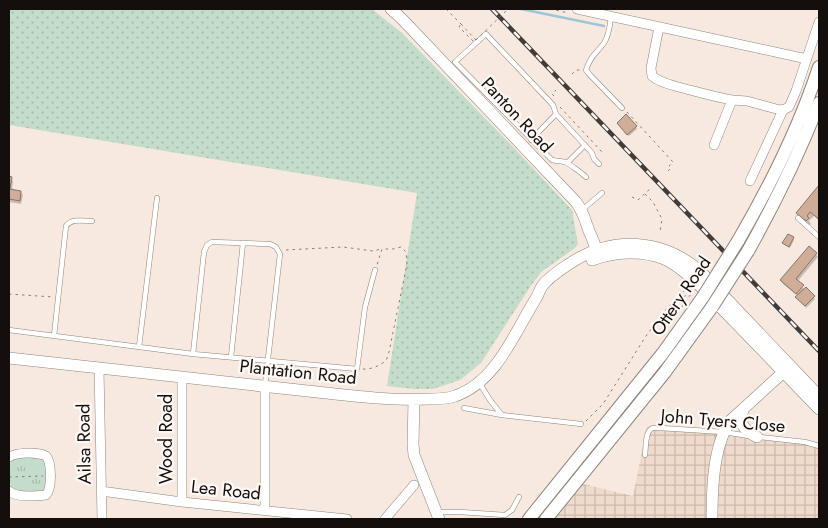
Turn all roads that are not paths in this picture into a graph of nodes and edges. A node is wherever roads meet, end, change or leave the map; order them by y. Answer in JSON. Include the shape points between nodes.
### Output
{"nodes":[{"id":1,"x":391,"y":9,"type":"edge"},
{"id":2,"x":580,"y":9,"type":"edge"},
{"id":3,"x":611,"y":16,"type":"junction"},
{"id":4,"x":819,"y":22,"type":"edge"},
{"id":5,"x":659,"y":27,"type":"junction"},
{"id":6,"x":806,"y":59,"type":"junction"},
{"id":7,"x":819,"y":67,"type":"edge"},
{"id":8,"x":732,"y":100,"type":"junction"},
{"id":9,"x":819,"y":103,"type":"edge"},
{"id":10,"x":622,"y":108,"type":"road end"},
{"id":11,"x":783,"y":110,"type":"junction"},
{"id":12,"x":556,"y":114,"type":"junction"},
{"id":13,"x":531,"y":140,"type":"junction"},
{"id":14,"x":585,"y":145,"type":"junction"},
{"id":15,"x":714,"y":145,"type":"dead end"},
{"id":16,"x":567,"y":163,"type":"junction"},
{"id":17,"x":599,"y":164,"type":"dead end"},
{"id":18,"x":586,"y":177,"type":"dead end"},
{"id":19,"x":750,"y":181,"type":"dead end"},
{"id":20,"x":602,"y":193,"type":"dead end"},
{"id":21,"x":157,"y":198,"type":"dead end"},
{"id":22,"x":582,"y":210,"type":"junction"},
{"id":23,"x":798,"y":218,"type":"dead end"},
{"id":24,"x":92,"y":221,"type":"dead end"},
{"id":25,"x":590,"y":232,"type":"junction"},
{"id":26,"x":819,"y":237,"type":"edge"},
{"id":27,"x":243,"y":243,"type":"junction"},
{"id":28,"x":597,"y":254,"type":"junction"},
{"id":29,"x":574,"y":261,"type":"junction"},
{"id":30,"x":375,"y":270,"type":"road end"},
{"id":31,"x":536,"y":299,"type":"junction"},
{"id":32,"x":9,"y":330,"type":"edge"},
{"id":33,"x":54,"y":336,"type":"junction"},
{"id":34,"x":139,"y":347,"type":"junction"},
{"id":35,"x":193,"y":354,"type":"junction"},
{"id":36,"x":230,"y":357,"type":"junction"},
{"id":37,"x":9,"y":358,"type":"edge"},
{"id":38,"x":268,"y":361,"type":"junction"},
{"id":39,"x":99,"y":368,"type":"junction"},
{"id":40,"x":787,"y":369,"type":"junction"},
{"id":41,"x":182,"y":377,"type":"junction"},
{"id":42,"x":480,"y":382,"type":"junction"},
{"id":43,"x":265,"y":386,"type":"junction"},
{"id":44,"x":819,"y":396,"type":"edge"},
{"id":45,"x":449,"y":398,"type":"junction"},
{"id":46,"x":414,"y":400,"type":"junction"},
{"id":47,"x":464,"y":408,"type":"dead end"},
{"id":48,"x":744,"y":408,"type":"junction"},
{"id":49,"x":819,"y":409,"type":"edge"},
{"id":50,"x":502,"y":415,"type":"junction"},
{"id":51,"x":581,"y":424,"type":"road end"},
{"id":52,"x":413,"y":426,"type":"junction"},
{"id":53,"x":724,"y":432,"type":"junction"},
{"id":54,"x":758,"y":437,"type":"junction"},
{"id":55,"x":819,"y":446,"type":"edge"},
{"id":56,"x":645,"y":455,"type":"dead end"},
{"id":57,"x":9,"y":457,"type":"edge"},
{"id":58,"x":414,"y":485,"type":"dead end"},
{"id":59,"x":101,"y":491,"type":"junction"},
{"id":60,"x":9,"y":492,"type":"edge"},
{"id":61,"x":519,"y":497,"type":"dead end"},
{"id":62,"x":182,"y":502,"type":"junction"},
{"id":63,"x":265,"y":510,"type":"junction"},
{"id":64,"x":438,"y":516,"type":"edge"},
{"id":65,"x":102,"y":519,"type":"edge"},
{"id":66,"x":347,"y":519,"type":"edge"},
{"id":67,"x":385,"y":519,"type":"edge"},
{"id":68,"x":529,"y":519,"type":"edge"},
{"id":69,"x":546,"y":519,"type":"edge"},
{"id":70,"x":712,"y":519,"type":"edge"}],
"edges":[{"from":1,"to":22,"type":"street","name":"Panton Road"},
{"from":2,"to":3,"type":"street"},
{"from":3,"to":5,"type":"street"},
{"from":3,"to":10,"type":"lane","via":[[604,43],[586,70]]},
{"from":4,"to":6,"type":"street"},
{"from":5,"to":6,"type":"street"},
{"from":5,"to":8,"type":"street","via":[[652,76],[661,82]]},
{"from":6,"to":11,"type":"street","via":[[796,91]]},
{"from":7,"to":68,"type":"main road","name":"Ottery Road","bridge":true,"via":[[780,163],[738,241],[663,353]]},
{"from":8,"to":11,"type":"street"},
{"from":8,"to":15,"type":"street"},
{"from":9,"to":69,"type":"main road","name":"Ottery Road","bridge":true,"via":[[778,197],[712,307],[669,366]]},
{"from":11,"to":19,"type":"street"},
{"from":12,"to":13,"type":"lane"},
{"from":12,"to":13,"type":"lane","via":[[553,105],[486,34],[455,62]]},
{"from":12,"to":14,"type":"lane"},
{"from":13,"to":16,"type":"lane","via":[[552,160]]},
{"from":14,"to":16,"type":"lane"},
{"from":14,"to":17,"type":"lane"},
{"from":16,"to":18,"type":"lane"},
{"from":20,"to":22,"type":"lane"},
{"from":21,"to":34,"type":"lane"},
{"from":22,"to":25,"type":"street","name":"Panton Road"},
{"from":23,"to":26,"type":"lane"},
{"from":24,"to":33,"type":"lane","via":[[72,221],[66,226]]},
{"from":25,"to":28,"type":"street","name":"Panton Road"},
{"from":25,"to":29,"type":"street","via":[[584,250]]},
{"from":27,"to":35,"type":"lane","via":[[212,242],[204,248]]},
{"from":27,"to":36,"type":"lane"},
{"from":27,"to":38,"type":"lane","via":[[266,243],[276,247],[280,254]]},
{"from":28,"to":29,"type":"street","name":"Plantation Road","via":[[589,253]]},
{"from":28,"to":31,"type":"street","name":"Plantation Road","via":[[559,277]]},
{"from":28,"to":40,"type":"street","name":"Plantation Road","via":[[615,246],[633,244],[680,256],[701,272]]},
{"from":29,"to":31,"type":"street","name":"Plantation Road","via":[[548,280]]},
{"from":30,"to":38,"type":"lane","via":[[365,307],[357,369]]},
{"from":31,"to":42,"type":"street","name":"Plantation Road","via":[[497,363]]},
{"from":32,"to":33,"type":"lane"},
{"from":33,"to":34,"type":"lane"},
{"from":34,"to":35,"type":"lane"},
{"from":35,"to":36,"type":"lane"},
{"from":36,"to":38,"type":"lane"},
{"from":37,"to":39,"type":"street","name":"Plantation Road"},
{"from":38,"to":43,"type":"lane"},
{"from":39,"to":41,"type":"street","name":"Plantation Road"},
{"from":39,"to":59,"type":"street","name":"Ailsa Road"},
{"from":40,"to":44,"type":"street","name":"Plantation Road"},
{"from":40,"to":48,"type":"street"},
{"from":40,"to":49,"type":"street","name":"Plantation Road"},
{"from":41,"to":43,"type":"street","name":"Plantation Road"},
{"from":41,"to":62,"type":"street","name":"Wood Road"},
{"from":42,"to":45,"type":"street","name":"Plantation Road"},
{"from":42,"to":50,"type":"lane"},
{"from":43,"to":46,"type":"street","name":"Plantation Road"},
{"from":43,"to":63,"type":"street"},
{"from":45,"to":46,"type":"street","name":"Plantation Road"},
{"from":45,"to":52,"type":"street","via":[[425,408]]},
{"from":46,"to":52,"type":"street"},
{"from":47,"to":50,"type":"lane"},
{"from":48,"to":53,"type":"street"},
{"from":48,"to":54,"type":"street","via":[[741,423]]},
{"from":50,"to":51,"type":"lane"},
{"from":52,"to":64,"type":"street","via":[[414,455]]},
{"from":53,"to":54,"type":"lane","name":"John Tyers Close"},
{"from":53,"to":56,"type":"lane","name":"John Tyers Close","via":[[652,428],[647,436]]},
{"from":53,"to":70,"type":"street","via":[[715,469]]},
{"from":54,"to":55,"type":"lane","name":"John Tyers Close"},
{"from":57,"to":60,"type":"street","via":[[18,453],[43,454],[49,460],[50,476],[50,489],[46,495],[13,495]]},
{"from":58,"to":67,"type":"street"},
{"from":59,"to":62,"type":"street","name":"Lea Road"},
{"from":59,"to":65,"type":"street","name":"Ailsa Road"},
{"from":61,"to":64,"type":"lane","via":[[505,515],[460,512]]},
{"from":62,"to":63,"type":"street","name":"Lea Road"},
{"from":63,"to":66,"type":"street","name":"Lea Road"}]}
